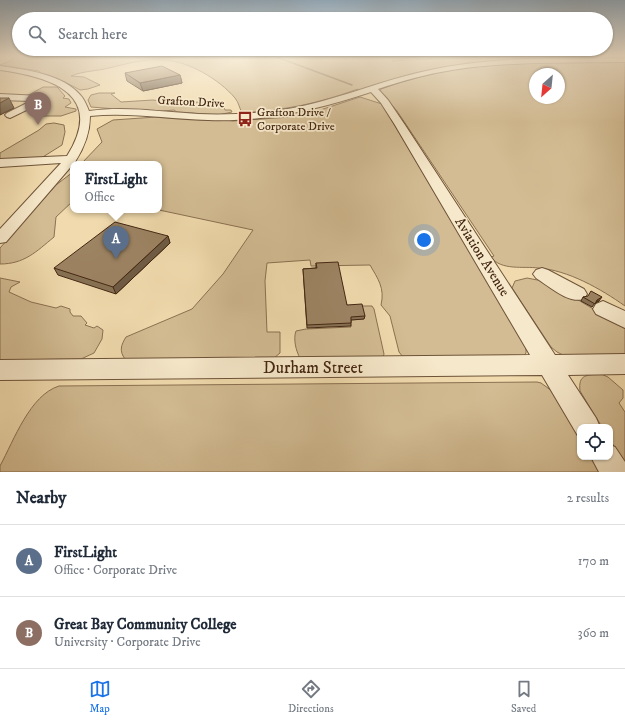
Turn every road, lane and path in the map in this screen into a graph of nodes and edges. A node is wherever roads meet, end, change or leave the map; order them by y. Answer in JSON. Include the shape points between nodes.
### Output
{"nodes":[{"id":1,"x":45,"y":78,"type":"edge"},
{"id":2,"x":409,"y":78,"type":"edge"},
{"id":3,"x":373,"y":89,"type":"junction"},
{"id":4,"x":0,"y":97,"type":"edge"},
{"id":5,"x":10,"y":114,"type":"dead end"},
{"id":6,"x":85,"y":114,"type":"junction"},
{"id":7,"x":71,"y":159,"type":"junction"},
{"id":8,"x":0,"y":163,"type":"edge"},
{"id":9,"x":0,"y":238,"type":"edge"},
{"id":10,"x":542,"y":274,"type":"dead end"},
{"id":11,"x":577,"y":294,"type":"dead end"},
{"id":12,"x":603,"y":308,"type":"dead end"},
{"id":13,"x":625,"y":320,"type":"edge"},
{"id":14,"x":625,"y":364,"type":"edge"},
{"id":15,"x":549,"y":366,"type":"junction"},
{"id":16,"x":0,"y":370,"type":"edge"},
{"id":17,"x":585,"y":424,"type":"edge"},
{"id":18,"x":607,"y":460,"type":"edge"},
{"id":19,"x":615,"y":472,"type":"edge"}],
"edges":[{"from":1,"to":6,"type":"street","via":[[65,85],[77,95]]},
{"from":2,"to":3,"type":"street","name":"Grafton Drive"},
{"from":3,"to":6,"type":"street","name":"Grafton Drive","via":[[314,108],[258,116],[201,117],[114,111]]},
{"from":3,"to":15,"type":"street","name":"Aviation Avenue","via":[[385,102]]},
{"from":4,"to":5,"type":"street","via":[[41,100]]},
{"from":6,"to":7,"type":"street","via":[[84,132]]},
{"from":7,"to":8,"type":"street"},
{"from":7,"to":9,"type":"street"},
{"from":10,"to":11,"type":"street"},
{"from":12,"to":13,"type":"street"},
{"from":14,"to":15,"type":"street","name":"Durham Street"},
{"from":15,"to":16,"type":"street","name":"Durham Street"},
{"from":15,"to":17,"type":"street","name":"Aviation Avenue"},
{"from":18,"to":19,"type":"street"}]}
